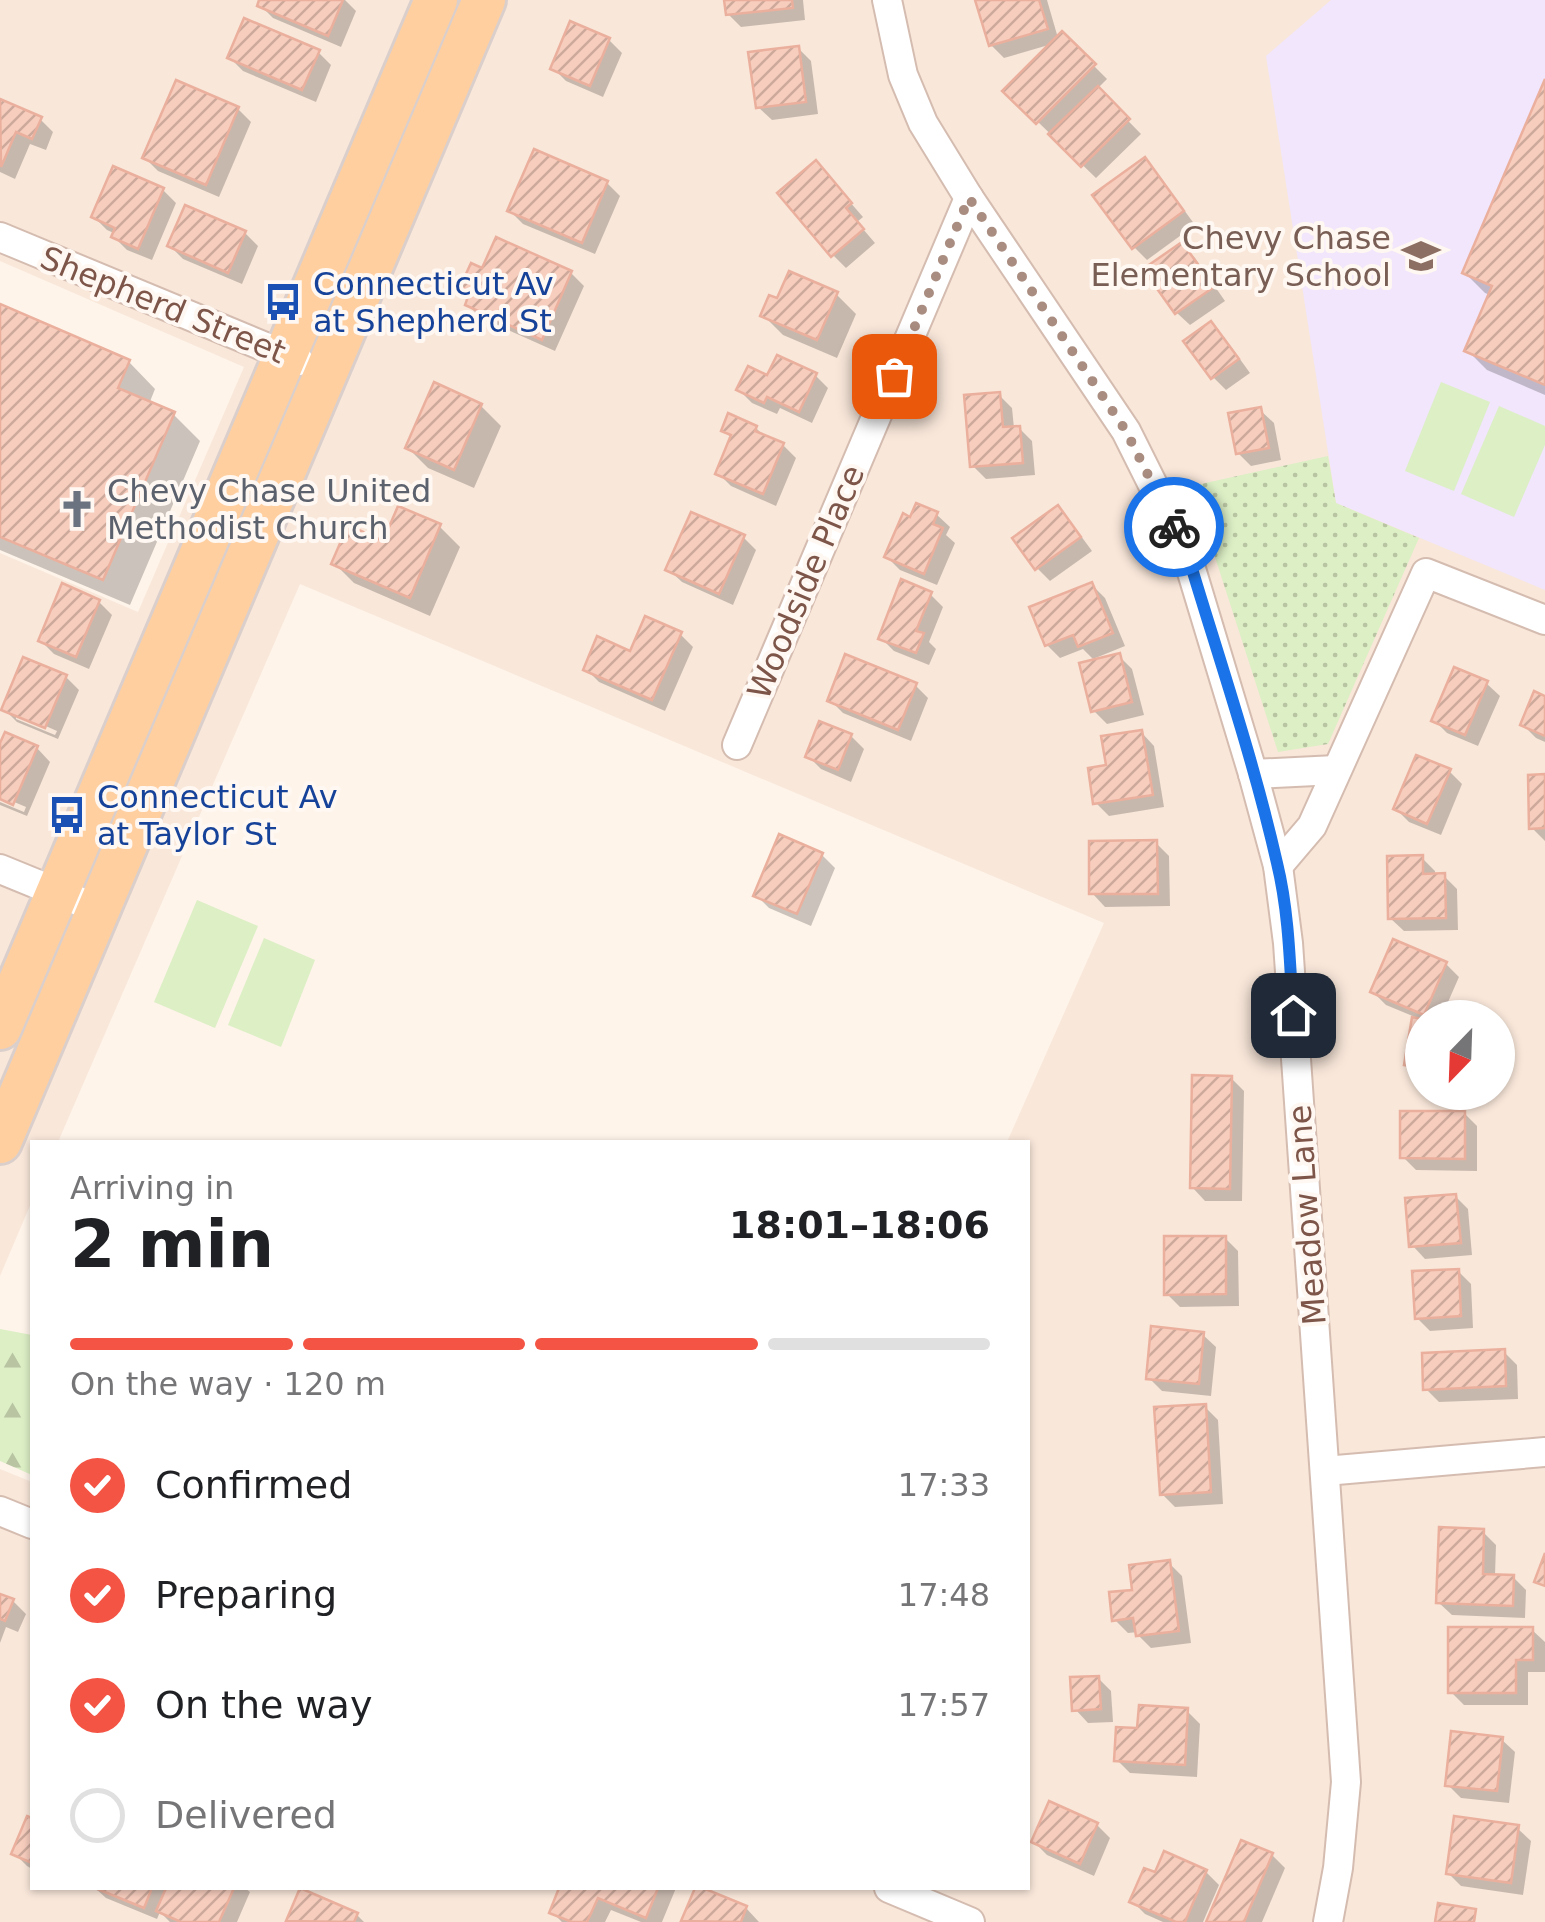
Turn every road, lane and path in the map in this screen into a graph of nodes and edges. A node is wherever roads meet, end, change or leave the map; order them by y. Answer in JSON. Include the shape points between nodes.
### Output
{"nodes":[{"id":1,"x":436,"y":0,"type":"edge"},
{"id":2,"x":484,"y":0,"type":"edge"},
{"id":3,"x":887,"y":0,"type":"edge"},
{"id":4,"x":969,"y":198,"type":"junction"},
{"id":5,"x":0,"y":237,"type":"edge"},
{"id":6,"x":286,"y":355,"type":"junction"},
{"id":7,"x":326,"y":372,"type":"junction"},
{"id":8,"x":1545,"y":620,"type":"edge"},
{"id":9,"x":737,"y":744,"type":"dead end"},
{"id":10,"x":1336,"y":770,"type":"junction"},
{"id":11,"x":1254,"y":774,"type":"junction"},
{"id":12,"x":1278,"y":866,"type":"junction"},
{"id":13,"x":0,"y":869,"type":"edge"},
{"id":14,"x":58,"y":892,"type":"junction"},
{"id":15,"x":98,"y":910,"type":"junction"},
{"id":16,"x":0,"y":1028,"type":"edge"},
{"id":17,"x":0,"y":1142,"type":"edge"},
{"id":18,"x":1545,"y":1452,"type":"edge"},
{"id":19,"x":1325,"y":1470,"type":"junction"},
{"id":20,"x":0,"y":1510,"type":"edge"},
{"id":21,"x":30,"y":1523,"type":"edge"},
{"id":22,"x":894,"y":1890,"type":"edge"},
{"id":23,"x":970,"y":1922,"type":"edge"},
{"id":24,"x":1328,"y":1922,"type":"edge"}],
"edges":[{"from":1,"to":6,"type":"main road"},
{"from":2,"to":7,"type":"main road"},
{"from":3,"to":4,"type":"street","name":"Meadow Lane","via":[[916,107]]},
{"from":4,"to":9,"type":"street","name":"Woodside Place"},
{"from":4,"to":11,"type":"street","name":"Meadow Lane","via":[[1126,431],[1186,549]]},
{"from":5,"to":6,"type":"street","name":"Shepherd Street"},
{"from":6,"to":7,"type":"street","name":"Shepherd Street"},
{"from":6,"to":14,"type":"main road"},
{"from":7,"to":15,"type":"main road"},
{"from":8,"to":10,"type":"street","via":[[1426,572]]},
{"from":10,"to":11,"type":"street"},
{"from":10,"to":12,"type":"street","via":[[1312,826]]},
{"from":11,"to":12,"type":"street","name":"Meadow Lane"},
{"from":12,"to":19,"type":"street","name":"Meadow Lane"},
{"from":13,"to":14,"type":"street"},
{"from":14,"to":15,"type":"street"},
{"from":14,"to":16,"type":"main road"},
{"from":15,"to":17,"type":"main road"},
{"from":18,"to":19,"type":"street"},
{"from":19,"to":24,"type":"street","name":"Meadow Lane","via":[[1346,1782]]},
{"from":20,"to":21,"type":"street"},
{"from":22,"to":23,"type":"street"}]}
